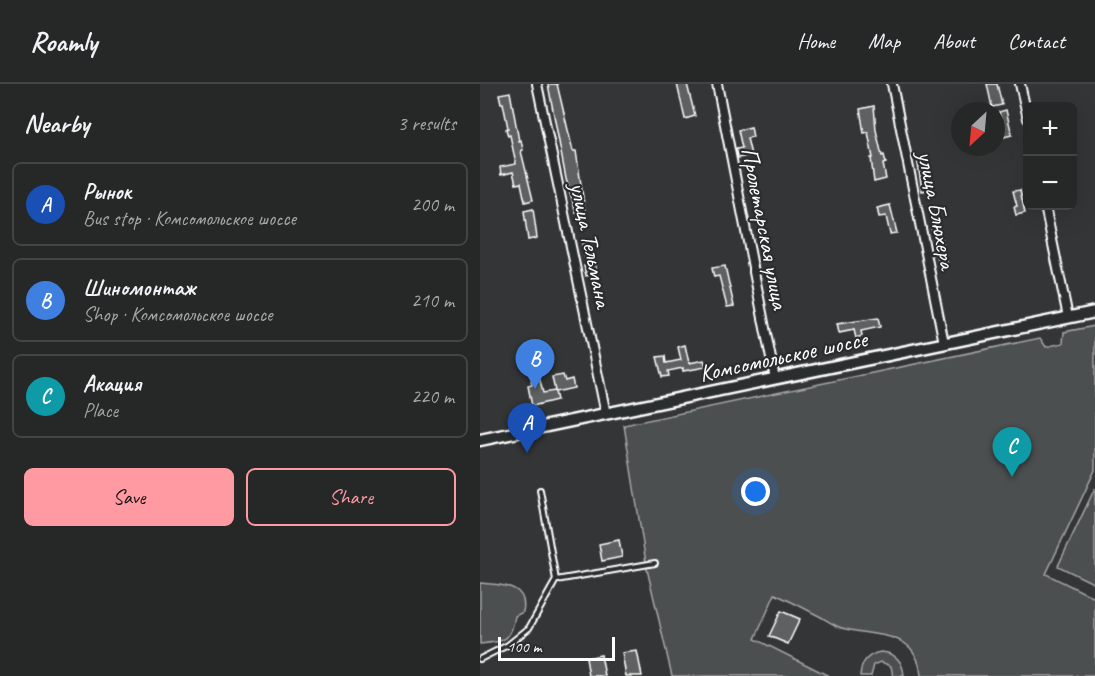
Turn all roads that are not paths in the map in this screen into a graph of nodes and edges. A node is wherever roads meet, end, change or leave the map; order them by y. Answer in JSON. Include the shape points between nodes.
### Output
{"nodes":[{"id":1,"x":537,"y":84,"type":"edge"},
{"id":2,"x":717,"y":84,"type":"edge"},
{"id":3,"x":892,"y":84,"type":"edge"},
{"id":4,"x":1020,"y":84,"type":"edge"},
{"id":5,"x":1024,"y":102,"type":"edge"},
{"id":6,"x":1046,"y":210,"type":"edge"},
{"id":7,"x":1095,"y":312,"type":"edge"},
{"id":8,"x":1068,"y":317,"type":"junction"},
{"id":9,"x":944,"y":343,"type":"junction"},
{"id":10,"x":775,"y":379,"type":"junction"},
{"id":11,"x":606,"y":414,"type":"junction"},
{"id":12,"x":480,"y":440,"type":"edge"},
{"id":13,"x":540,"y":490,"type":"dead end"},
{"id":14,"x":655,"y":563,"type":"dead end"},
{"id":15,"x":556,"y":579,"type":"junction"},
{"id":16,"x":480,"y":659,"type":"edge"}],
"edges":[{"from":1,"to":11,"type":"street","name":"улица Тельмана"},
{"from":2,"to":10,"type":"street","name":"Пролетарская улица"},
{"from":3,"to":9,"type":"street","name":"улица Блюхера"},
{"from":4,"to":5,"type":"street"},
{"from":6,"to":8,"type":"street"},
{"from":7,"to":8,"type":"main road","name":"Комсомольское шоссе"},
{"from":8,"to":9,"type":"main road","name":"Комсомольское шоссе"},
{"from":9,"to":10,"type":"main road","name":"Комсомольское шоссе"},
{"from":10,"to":11,"type":"main road","name":"Комсомольское шоссе"},
{"from":11,"to":12,"type":"main road","name":"Комсомольское шоссе"},
{"from":13,"to":15,"type":"lane"},
{"from":14,"to":15,"type":"lane"},
{"from":15,"to":16,"type":"lane","via":[[529,628]]}]}
